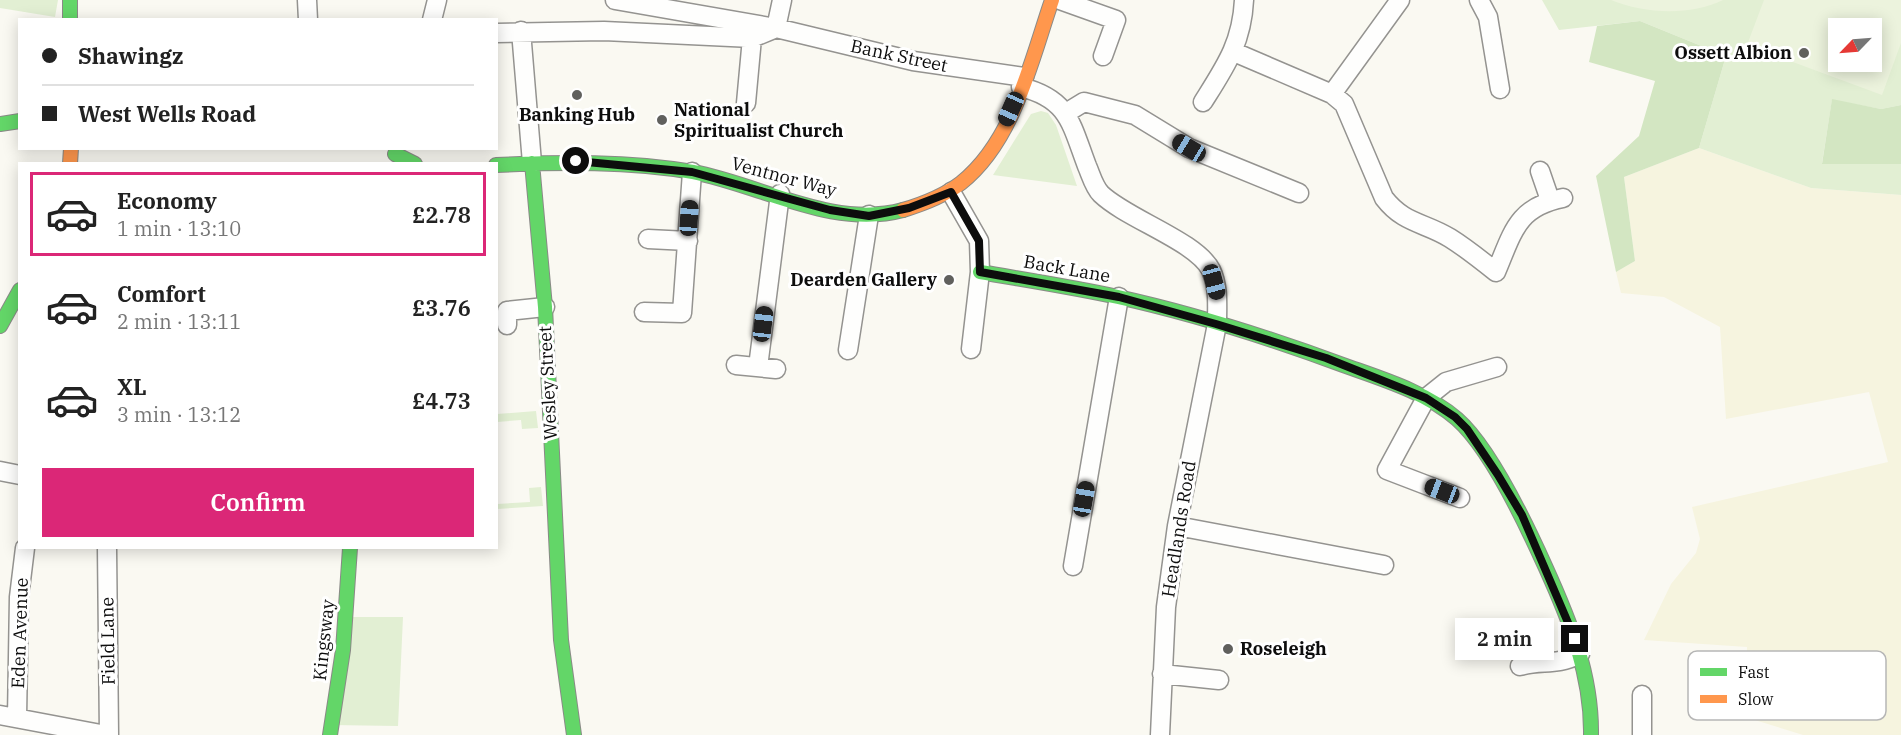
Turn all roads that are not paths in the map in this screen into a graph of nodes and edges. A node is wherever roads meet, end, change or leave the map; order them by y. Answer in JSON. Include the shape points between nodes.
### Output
{"nodes":[{"id":1,"x":70,"y":0,"type":"edge"},
{"id":2,"x":307,"y":0,"type":"edge"},
{"id":3,"x":437,"y":0,"type":"edge"},
{"id":4,"x":615,"y":0,"type":"edge"},
{"id":5,"x":782,"y":0,"type":"edge"},
{"id":6,"x":1052,"y":0,"type":"edge"},
{"id":7,"x":1060,"y":0,"type":"edge"},
{"id":8,"x":1244,"y":0,"type":"edge"},
{"id":9,"x":1400,"y":0,"type":"edge"},
{"id":10,"x":1479,"y":0,"type":"edge"},
{"id":11,"x":70,"y":18,"type":"edge"},
{"id":12,"x":308,"y":18,"type":"edge"},
{"id":13,"x":432,"y":18,"type":"edge"},
{"id":14,"x":776,"y":28,"type":"junction"},
{"id":15,"x":521,"y":31,"type":"junction"},
{"id":16,"x":498,"y":33,"type":"edge"},
{"id":17,"x":752,"y":38,"type":"junction"},
{"id":18,"x":1234,"y":52,"type":"junction"},
{"id":19,"x":1103,"y":56,"type":"dead end"},
{"id":20,"x":1023,"y":82,"type":"junction"},
{"id":21,"x":1500,"y":89,"type":"dead end"},
{"id":22,"x":1332,"y":94,"type":"junction"},
{"id":23,"x":1203,"y":102,"type":"dead end"},
{"id":24,"x":746,"y":103,"type":"dead end"},
{"id":25,"x":1066,"y":113,"type":"junction"},
{"id":26,"x":18,"y":121,"type":"edge"},
{"id":27,"x":0,"y":124,"type":"edge"},
{"id":28,"x":395,"y":151,"type":"edge"},
{"id":29,"x":412,"y":162,"type":"edge"},
{"id":30,"x":532,"y":163,"type":"junction"},
{"id":31,"x":498,"y":165,"type":"edge"},
{"id":32,"x":1540,"y":171,"type":"dead end"},
{"id":33,"x":692,"y":172,"type":"junction"},
{"id":34,"x":951,"y":192,"type":"junction"},
{"id":35,"x":780,"y":194,"type":"junction"},
{"id":36,"x":1299,"y":194,"type":"dead end"},
{"id":37,"x":869,"y":216,"type":"junction"},
{"id":38,"x":648,"y":239,"type":"dead end"},
{"id":39,"x":687,"y":241,"type":"junction"},
{"id":40,"x":980,"y":272,"type":"junction"},
{"id":41,"x":18,"y":294,"type":"edge"},
{"id":42,"x":1119,"y":297,"type":"junction"},
{"id":43,"x":544,"y":307,"type":"junction"},
{"id":44,"x":644,"y":312,"type":"dead end"},
{"id":45,"x":1216,"y":324,"type":"junction"},
{"id":46,"x":507,"y":325,"type":"dead end"},
{"id":47,"x":0,"y":326,"type":"edge"},
{"id":48,"x":971,"y":349,"type":"dead end"},
{"id":49,"x":848,"y":350,"type":"dead end"},
{"id":50,"x":736,"y":365,"type":"dead end"},
{"id":51,"x":1497,"y":368,"type":"dead end"},
{"id":52,"x":1426,"y":398,"type":"junction"},
{"id":53,"x":0,"y":471,"type":"edge"},
{"id":54,"x":18,"y":475,"type":"edge"},
{"id":55,"x":1460,"y":498,"type":"dead end"},
{"id":56,"x":1177,"y":526,"type":"junction"},
{"id":57,"x":25,"y":549,"type":"edge"},
{"id":58,"x":107,"y":549,"type":"edge"},
{"id":59,"x":350,"y":549,"type":"edge"},
{"id":60,"x":1384,"y":566,"type":"dead end"},
{"id":61,"x":1073,"y":567,"type":"dead end"},
{"id":62,"x":1580,"y":654,"type":"junction"},
{"id":63,"x":1520,"y":666,"type":"dead end"},
{"id":64,"x":1162,"y":674,"type":"junction"},
{"id":65,"x":1220,"y":680,"type":"dead end"},
{"id":66,"x":1642,"y":694,"type":"dead end"},
{"id":67,"x":9,"y":717,"type":"edge"},
{"id":68,"x":108,"y":735,"type":"edge"},
{"id":69,"x":330,"y":735,"type":"edge"},
{"id":70,"x":574,"y":735,"type":"edge"},
{"id":71,"x":1160,"y":735,"type":"edge"},
{"id":72,"x":1165,"y":735,"type":"edge"},
{"id":73,"x":1591,"y":735,"type":"edge"},
{"id":74,"x":1642,"y":735,"type":"edge"}],
"edges":[{"from":1,"to":11,"type":"street"},
{"from":2,"to":12,"type":"street"},
{"from":3,"to":13,"type":"street"},
{"from":4,"to":14,"type":"street","name":"Bank Street"},
{"from":5,"to":14,"type":"street"},
{"from":6,"to":20,"type":"street"},
{"from":7,"to":19,"type":"street","via":[[1116,20]]},
{"from":8,"to":18,"type":"street"},
{"from":9,"to":22,"type":"street"},
{"from":10,"to":21,"type":"street","via":[[1488,17],[1487,61]]},
{"from":14,"to":17,"type":"street"},
{"from":14,"to":20,"type":"street","name":"Bank Street"},
{"from":15,"to":16,"type":"street"},
{"from":15,"to":17,"type":"street","via":[[680,32]]},
{"from":15,"to":30,"type":"street","name":"Wesley Street"},
{"from":17,"to":24,"type":"street"},
{"from":18,"to":22,"type":"street"},
{"from":18,"to":23,"type":"street"},
{"from":20,"to":25,"type":"street","name":"Bank Street","via":[[1050,97]]},
{"from":20,"to":34,"type":"street","via":[[993,148]]},
{"from":22,"to":32,"type":"street","via":[[1344,105],[1384,198],[1392,208],[1401,216],[1448,236],[1496,272],[1518,220],[1557,199]]},
{"from":25,"to":36,"type":"street","via":[[1084,102],[1135,115],[1189,148]]},
{"from":25,"to":45,"type":"street","name":"Headlands Road","via":[[1100,193],[1197,255],[1210,269],[1218,296]]},
{"from":26,"to":27,"type":"street"},
{"from":28,"to":29,"type":"street"},
{"from":30,"to":31,"type":"street","name":"Ventnor Way"},
{"from":30,"to":33,"type":"street","name":"Ventnor Way","via":[[576,161]]},
{"from":30,"to":43,"type":"street","name":"Wesley Street"},
{"from":33,"to":35,"type":"street","name":"Ventnor Way"},
{"from":33,"to":39,"type":"street"},
{"from":34,"to":37,"type":"street","name":"Ventnor Way","via":[[909,208]]},
{"from":34,"to":40,"type":"street","via":[[979,241]]},
{"from":35,"to":37,"type":"street","name":"Ventnor Way","via":[[830,210]]},
{"from":35,"to":50,"type":"street","via":[[767,368]]},
{"from":37,"to":49,"type":"street"},
{"from":38,"to":39,"type":"street"},
{"from":39,"to":44,"type":"street","via":[[682,314]]},
{"from":40,"to":42,"type":"street","name":"Back Lane"},
{"from":40,"to":48,"type":"street"},
{"from":41,"to":47,"type":"street"},
{"from":42,"to":45,"type":"street","name":"Back Lane"},
{"from":42,"to":61,"type":"street"},
{"from":43,"to":46,"type":"street","via":[[507,310]]},
{"from":43,"to":70,"type":"street","name":"Wesley Street","via":[[561,640]]},
{"from":45,"to":52,"type":"street","name":"Back Lane","via":[[1326,358]]},
{"from":45,"to":56,"type":"street","name":"Headlands Road"},
{"from":51,"to":52,"type":"street","via":[[1446,382]]},
{"from":52,"to":55,"type":"street","via":[[1387,470]]},
{"from":52,"to":62,"type":"street","name":"Back Lane","via":[[1467,429],[1498,475],[1531,534]]},
{"from":53,"to":54,"type":"street"},
{"from":56,"to":60,"type":"street"},
{"from":56,"to":64,"type":"street","name":"Headlands Road"},
{"from":57,"to":67,"type":"street","name":"Eden Avenue"},
{"from":58,"to":68,"type":"street","name":"Field Lane"},
{"from":59,"to":69,"type":"street","name":"Kingsway","via":[[343,650]]},
{"from":62,"to":63,"type":"street","via":[[1558,663]]},
{"from":62,"to":73,"type":"street","name":"Back Lane","via":[[1592,695]]},
{"from":64,"to":65,"type":"street"},
{"from":64,"to":71,"type":"street","name":"Headlands Road"},
{"from":66,"to":74,"type":"street"},
{"from":67,"to":68,"type":"street"},
{"from":71,"to":72,"type":"street"}]}
